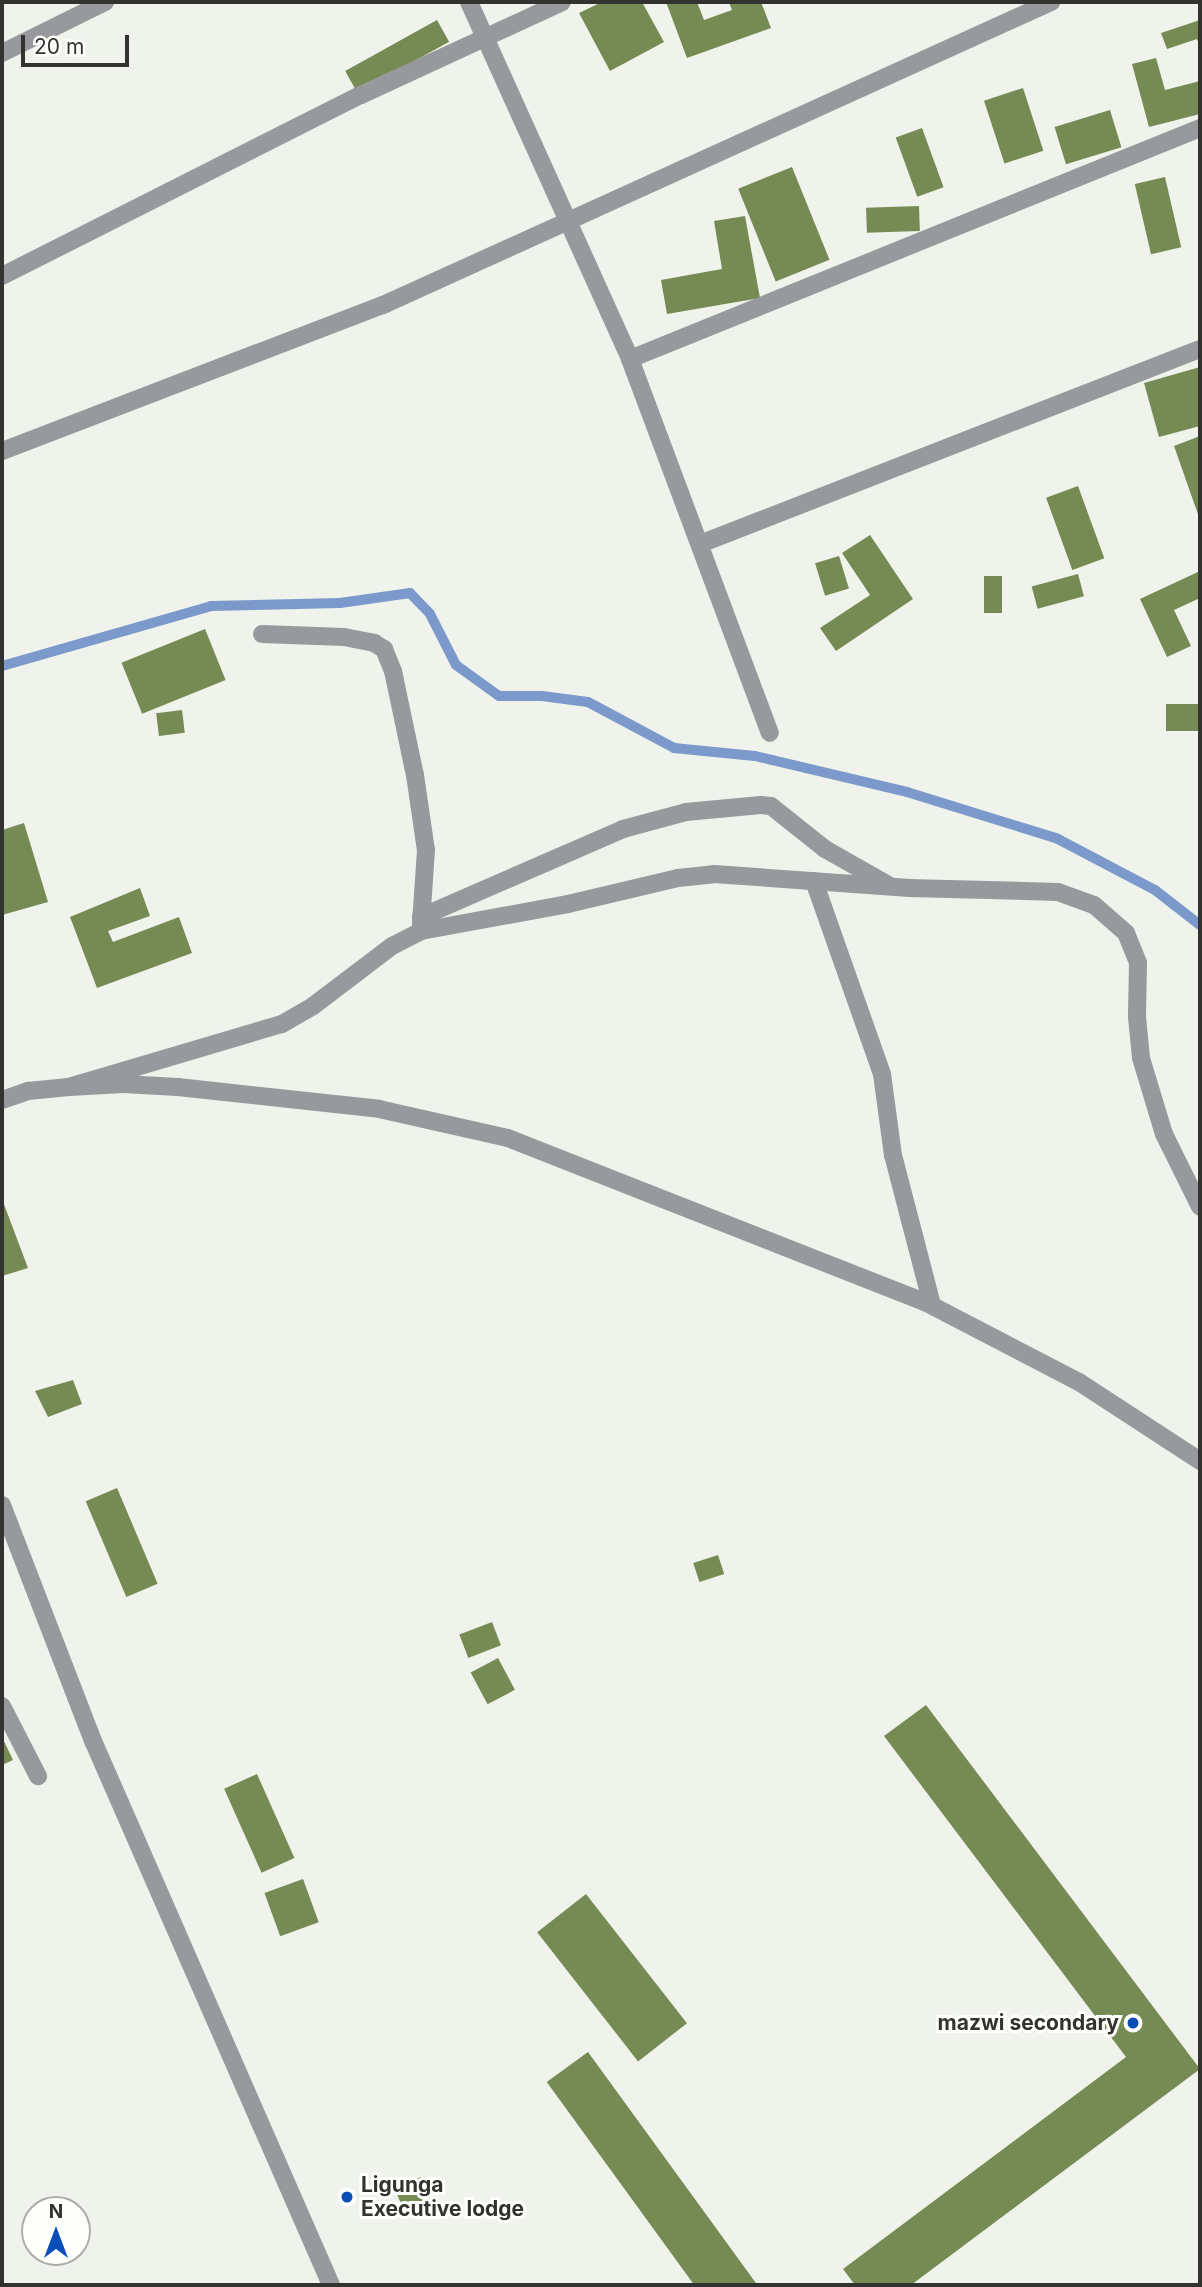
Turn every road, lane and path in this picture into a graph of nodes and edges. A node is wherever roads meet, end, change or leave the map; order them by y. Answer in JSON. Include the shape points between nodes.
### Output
{"nodes":[{"id":1,"x":105,"y":2,"type":"edge"},
{"id":2,"x":469,"y":2,"type":"edge"},
{"id":3,"x":562,"y":2,"type":"edge"},
{"id":4,"x":1051,"y":2,"type":"edge"},
{"id":5,"x":487,"y":36,"type":"junction"},
{"id":6,"x":2,"y":52,"type":"edge"},
{"id":7,"x":1200,"y":128,"type":"edge"},
{"id":8,"x":566,"y":219,"type":"junction"},
{"id":9,"x":2,"y":276,"type":"edge"},
{"id":10,"x":1200,"y":349,"type":"edge"},
{"id":11,"x":630,"y":359,"type":"junction"},
{"id":12,"x":2,"y":451,"type":"edge"},
{"id":13,"x":700,"y":544,"type":"junction"},
{"id":14,"x":262,"y":634,"type":"dead end"},
{"id":15,"x":770,"y":733,"type":"dead end"},
{"id":16,"x":814,"y":881,"type":"junction"},
{"id":17,"x":890,"y":887,"type":"junction"},
{"id":18,"x":421,"y":924,"type":"junction"},
{"id":19,"x":69,"y":1087,"type":"junction"},
{"id":20,"x":2,"y":1100,"type":"edge"},
{"id":21,"x":1200,"y":1207,"type":"edge"},
{"id":22,"x":932,"y":1305,"type":"junction"},
{"id":23,"x":1200,"y":1461,"type":"edge"},
{"id":24,"x":2,"y":1505,"type":"edge"},
{"id":25,"x":2,"y":1706,"type":"edge"},
{"id":26,"x":38,"y":1776,"type":"dead end"},
{"id":27,"x":331,"y":2285,"type":"edge"}],
"edges":[{"from":1,"to":6,"type":"street"},
{"from":2,"to":5,"type":"street"},
{"from":3,"to":5,"type":"street"},
{"from":4,"to":8,"type":"street"},
{"from":5,"to":8,"type":"street"},
{"from":5,"to":9,"type":"street"},
{"from":7,"to":11,"type":"street"},
{"from":8,"to":11,"type":"street"},
{"from":8,"to":12,"type":"street","via":[[383,305]]},
{"from":10,"to":13,"type":"street"},
{"from":11,"to":13,"type":"street"},
{"from":13,"to":15,"type":"street"},
{"from":14,"to":18,"type":"street","via":[[344,637],[384,649],[415,775],[426,850]]},
{"from":16,"to":17,"type":"street"},
{"from":16,"to":18,"type":"street","via":[[714,874],[568,904]]},
{"from":16,"to":22,"type":"street","via":[[882,1074],[893,1155]]},
{"from":17,"to":18,"type":"street","via":[[825,849],[771,806],[761,805],[686,812],[623,829]]},
{"from":17,"to":21,"type":"street","via":[[1058,892],[1094,905],[1126,933],[1138,963],[1136,1017],[1141,1058],[1164,1134]]},
{"from":18,"to":19,"type":"street","via":[[282,1024]]},
{"from":19,"to":20,"type":"street","via":[[28,1091]]},
{"from":19,"to":22,"type":"street","via":[[178,1087],[379,1109],[508,1138]]},
{"from":22,"to":23,"type":"street","via":[[1079,1382]]},
{"from":24,"to":27,"type":"street","via":[[94,1743]]},
{"from":25,"to":26,"type":"street"}]}
